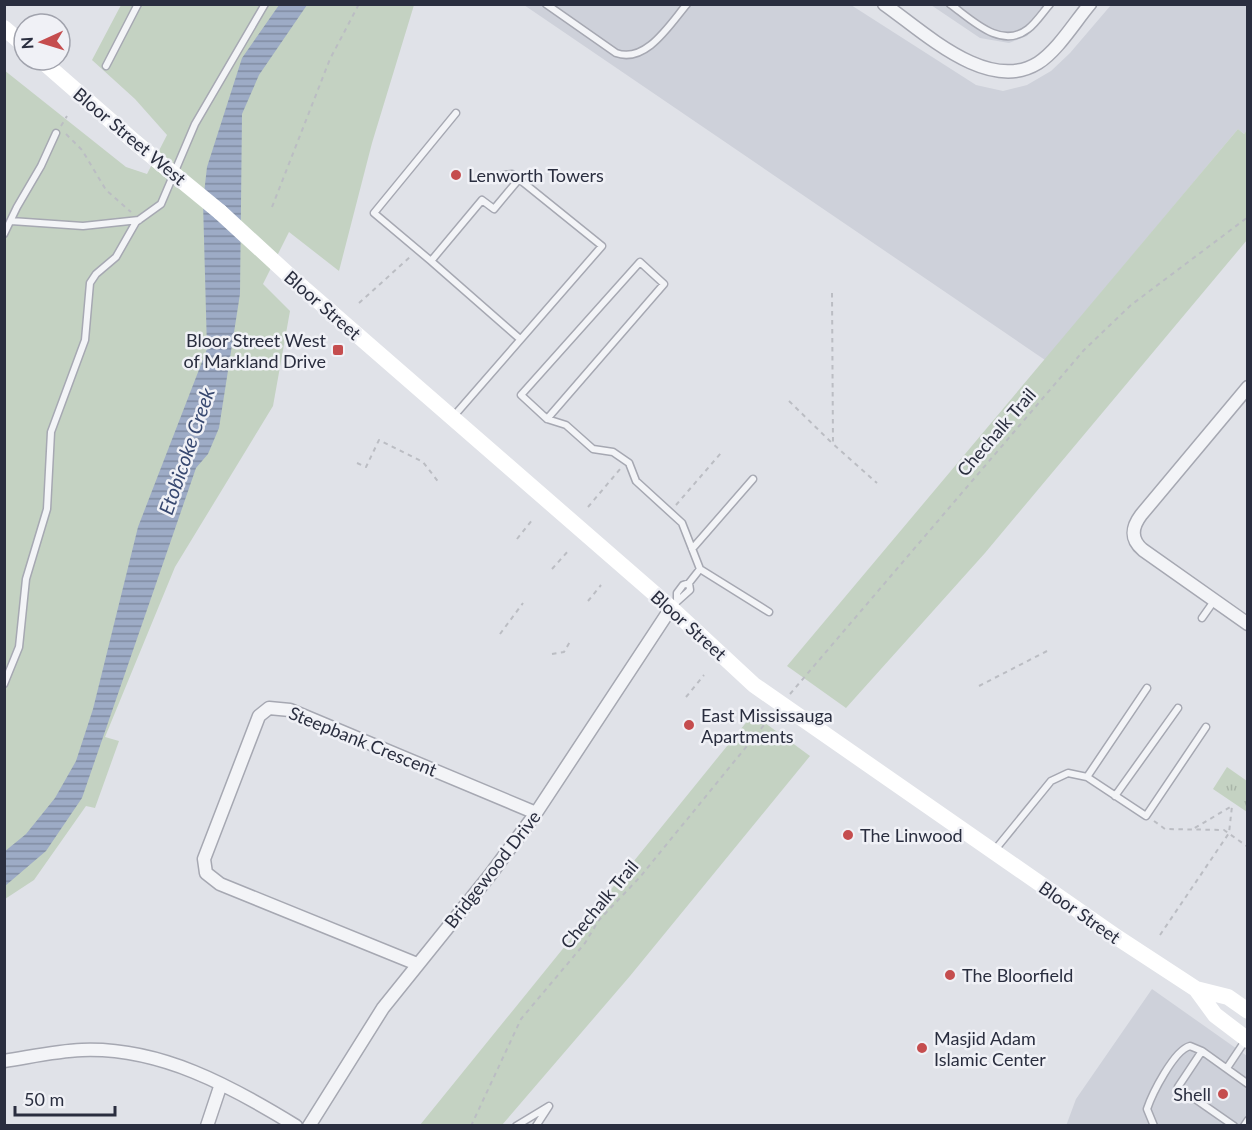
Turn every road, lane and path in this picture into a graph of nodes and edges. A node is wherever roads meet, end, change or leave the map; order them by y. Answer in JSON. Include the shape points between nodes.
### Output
{"nodes":[{"id":1,"x":138,"y":4,"type":"edge"},
{"id":2,"x":265,"y":4,"type":"edge"},
{"id":3,"x":359,"y":4,"type":"edge"},
{"id":4,"x":546,"y":4,"type":"edge"},
{"id":5,"x":687,"y":4,"type":"edge"},
{"id":6,"x":884,"y":4,"type":"edge"},
{"id":7,"x":950,"y":4,"type":"edge"},
{"id":8,"x":1050,"y":4,"type":"edge"},
{"id":9,"x":1090,"y":4,"type":"edge"},
{"id":10,"x":106,"y":66,"type":"dead end"},
{"id":11,"x":54,"y":72,"type":"edge"},
{"id":12,"x":456,"y":113,"type":"dead end"},
{"id":13,"x":57,"y":131,"type":"joint"},
{"id":14,"x":502,"y":175,"type":"dead end"},
{"id":15,"x":519,"y":179,"type":"junction"},
{"id":16,"x":487,"y":194,"type":"dead end"},
{"id":17,"x":482,"y":200,"type":"junction"},
{"id":18,"x":272,"y":207,"type":"dead end"},
{"id":19,"x":220,"y":212,"type":"joint"},
{"id":20,"x":1248,"y":217,"type":"edge"},
{"id":21,"x":140,"y":220,"type":"junction"},
{"id":22,"x":11,"y":221,"type":"junction"},
{"id":23,"x":4,"y":234,"type":"edge"},
{"id":24,"x":418,"y":250,"type":"junction"},
{"id":25,"x":431,"y":261,"type":"junction"},
{"id":26,"x":832,"y":294,"type":"dead end"},
{"id":27,"x":359,"y":303,"type":"dead end"},
{"id":28,"x":520,"y":339,"type":"junction"},
{"id":29,"x":1248,"y":387,"type":"edge"},
{"id":30,"x":789,"y":401,"type":"dead end"},
{"id":31,"x":452,"y":417,"type":"junction"},
{"id":32,"x":547,"y":418,"type":"junction"},
{"id":33,"x":832,"y":444,"type":"junction"},
{"id":34,"x":721,"y":453,"type":"dead end"},
{"id":35,"x":626,"y":461,"type":"junction"},
{"id":36,"x":357,"y":463,"type":"dead end"},
{"id":37,"x":753,"y":479,"type":"dead end"},
{"id":38,"x":877,"y":483,"type":"dead end"},
{"id":39,"x":440,"y":484,"type":"dead end"},
{"id":40,"x":588,"y":507,"type":"dead end"},
{"id":41,"x":670,"y":512,"type":"junction"},
{"id":42,"x":533,"y":519,"type":"dead end"},
{"id":43,"x":517,"y":538,"type":"dead end"},
{"id":44,"x":692,"y":549,"type":"junction"},
{"id":45,"x":569,"y":550,"type":"dead end"},
{"id":46,"x":552,"y":569,"type":"dead end"},
{"id":47,"x":700,"y":569,"type":"junction"},
{"id":48,"x":601,"y":585,"type":"dead end"},
{"id":49,"x":588,"y":601,"type":"dead end"},
{"id":50,"x":1214,"y":601,"type":"junction"},
{"id":51,"x":523,"y":603,"type":"dead end"},
{"id":52,"x":674,"y":603,"type":"junction"},
{"id":53,"x":769,"y":612,"type":"dead end"},
{"id":54,"x":1202,"y":618,"type":"dead end"},
{"id":55,"x":1248,"y":624,"type":"edge"},
{"id":56,"x":500,"y":634,"type":"dead end"},
{"id":57,"x":571,"y":640,"type":"dead end"},
{"id":58,"x":1047,"y":651,"type":"dead end"},
{"id":59,"x":552,"y":654,"type":"dead end"},
{"id":60,"x":704,"y":675,"type":"dead end"},
{"id":61,"x":4,"y":684,"type":"edge"},
{"id":62,"x":979,"y":686,"type":"dead end"},
{"id":63,"x":1147,"y":688,"type":"dead end"},
{"id":64,"x":791,"y":693,"type":"dead end"},
{"id":65,"x":686,"y":697,"type":"dead end"},
{"id":66,"x":1178,"y":708,"type":"dead end"},
{"id":67,"x":772,"y":715,"type":"dead end"},
{"id":68,"x":1206,"y":727,"type":"dead end"},
{"id":69,"x":1087,"y":777,"type":"junction"},
{"id":70,"x":1115,"y":796,"type":"junction"},
{"id":71,"x":536,"y":813,"type":"junction"},
{"id":72,"x":1146,"y":816,"type":"junction"},
{"id":73,"x":1193,"y":829,"type":"junction"},
{"id":74,"x":1228,"y":833,"type":"junction"},
{"id":75,"x":1248,"y":847,"type":"edge"},
{"id":76,"x":993,"y":851,"type":"junction"},
{"id":77,"x":1160,"y":935,"type":"dead end"},
{"id":78,"x":417,"y":964,"type":"junction"},
{"id":79,"x":1196,"y":989,"type":"junction"},
{"id":80,"x":1248,"y":1011,"type":"edge"},
{"id":81,"x":1247,"y":1039,"type":"edge"},
{"id":82,"x":1202,"y":1051,"type":"junction"},
{"id":83,"x":4,"y":1061,"type":"edge"},
{"id":84,"x":1227,"y":1068,"type":"junction"},
{"id":85,"x":221,"y":1084,"type":"junction"},
{"id":86,"x":1248,"y":1084,"type":"edge"},
{"id":87,"x":1248,"y":1120,"type":"edge"},
{"id":88,"x":207,"y":1125,"type":"edge"},
{"id":89,"x":296,"y":1125,"type":"edge"},
{"id":90,"x":309,"y":1125,"type":"edge"},
{"id":91,"x":471,"y":1125,"type":"edge"},
{"id":92,"x":516,"y":1125,"type":"edge"},
{"id":93,"x":536,"y":1125,"type":"edge"},
{"id":94,"x":1154,"y":1125,"type":"edge"},
{"id":95,"x":1234,"y":1125,"type":"edge"},
{"id":96,"x":1244,"y":1125,"type":"edge"}],
"edges":[{"from":1,"to":10,"type":"lane"},
{"from":2,"to":21,"type":"lane","via":[[195,124],[161,204]]},
{"from":3,"to":18,"type":"path","via":[[330,59]]},
{"from":4,"to":5,"type":"lane","via":[[616,53],[627,55],[653,44]]},
{"from":6,"to":9,"type":"street","via":[[964,59],[985,69],[1015,71],[1045,57]]},
{"from":7,"to":8,"type":"lane","via":[[988,32],[1007,38],[1028,29]]},
{"from":11,"to":19,"type":"main road","name":"Bloor Street West","bridge":true},
{"from":12,"to":24,"type":"lane","via":[[375,213]]},
{"from":13,"to":21,"type":"path","via":[[82,150],[106,190]]},
{"from":13,"to":22,"type":"lane"},
{"from":14,"to":15,"type":"lane","via":[[512,174]]},
{"from":15,"to":17,"type":"lane","via":[[494,209]]},
{"from":15,"to":28,"type":"lane","via":[[602,246]]},
{"from":16,"to":17,"type":"lane"},
{"from":17,"to":25,"type":"lane"},
{"from":19,"to":31,"type":"main road","name":"Bloor Street"},
{"from":20,"to":64,"type":"path","name":"Chechalk Trail","via":[[1131,305],[1084,350]]},
{"from":21,"to":22,"type":"lane","via":[[83,226]]},
{"from":21,"to":61,"type":"lane","via":[[116,257],[90,283],[85,340],[51,432],[47,509],[26,579],[20,647]]},
{"from":22,"to":23,"type":"lane"},
{"from":24,"to":25,"type":"lane"},
{"from":24,"to":27,"type":"path"},
{"from":25,"to":28,"type":"lane"},
{"from":26,"to":33,"type":"path"},
{"from":28,"to":31,"type":"lane"},
{"from":29,"to":50,"type":"street","via":[[1141,515],[1133,532],[1143,550]]},
{"from":30,"to":33,"type":"path"},
{"from":31,"to":52,"type":"main road","name":"Bloor Street"},
{"from":32,"to":32,"type":"lane","via":[[521,395],[640,262],[663,284]]},
{"from":32,"to":35,"type":"lane","via":[[566,425],[593,449],[613,452]]},
{"from":33,"to":38,"type":"path"},
{"from":34,"to":41,"type":"path"},
{"from":35,"to":40,"type":"path"},
{"from":35,"to":41,"type":"lane","via":[[636,481]]},
{"from":36,"to":39,"type":"path","via":[[366,467],[379,441],[423,462]]},
{"from":37,"to":44,"type":"lane"},
{"from":41,"to":44,"type":"lane","via":[[682,523]]},
{"from":42,"to":43,"type":"path"},
{"from":44,"to":47,"type":"lane"},
{"from":45,"to":46,"type":"path"},
{"from":47,"to":52,"type":"lane","via":[[689,583],[690,590]]},
{"from":47,"to":53,"type":"lane"},
{"from":48,"to":49,"type":"path"},
{"from":50,"to":54,"type":"lane"},
{"from":50,"to":55,"type":"street"},
{"from":51,"to":56,"type":"path"},
{"from":52,"to":71,"type":"street","name":"Bridgewood Drive"},
{"from":52,"to":76,"type":"main road","name":"Bloor Street","via":[[754,685]]},
{"from":57,"to":59,"type":"path","via":[[564,652]]},
{"from":58,"to":62,"type":"path"},
{"from":60,"to":65,"type":"path"},
{"from":63,"to":69,"type":"lane"},
{"from":66,"to":70,"type":"lane"},
{"from":67,"to":91,"type":"path","name":"Chechalk Trail","via":[[521,1019]]},
{"from":68,"to":72,"type":"lane"},
{"from":69,"to":70,"type":"lane"},
{"from":69,"to":76,"type":"lane","via":[[1068,773],[1051,781]]},
{"from":70,"to":72,"type":"lane"},
{"from":71,"to":78,"type":"street","name":"Bridgewood Drive"},
{"from":71,"to":78,"type":"street","name":"Steepbank Crescent","via":[[290,710],[269,708],[259,716],[204,859],[206,873],[220,884]]},
{"from":72,"to":73,"type":"path","via":[[1165,829]]},
{"from":73,"to":74,"type":"path"},
{"from":73,"to":74,"type":"path","via":[[1232,806]]},
{"from":74,"to":75,"type":"path"},
{"from":74,"to":77,"type":"path"},
{"from":76,"to":79,"type":"main road","name":"Bloor Street"},
{"from":78,"to":90,"type":"street","name":"Bridgewood Drive","via":[[383,1008]]},
{"from":79,"to":80,"type":"main road","name":"Bloor Street","via":[[1228,997]]},
{"from":79,"to":81,"type":"main road","name":"Bloor Street","via":[[1215,1015]]},
{"from":81,"to":84,"type":"lane"},
{"from":82,"to":84,"type":"lane"},
{"from":82,"to":94,"type":"lane","via":[[1190,1046],[1178,1053],[1147,1109]]},
{"from":82,"to":95,"type":"lane","via":[[1178,1087]]},
{"from":83,"to":85,"type":"street","via":[[82,1050],[116,1052],[196,1071]]},
{"from":84,"to":86,"type":"lane"},
{"from":85,"to":88,"type":"street"},
{"from":85,"to":89,"type":"street"},
{"from":87,"to":96,"type":"lane"},
{"from":92,"to":93,"type":"lane","via":[[549,1106]]}]}
